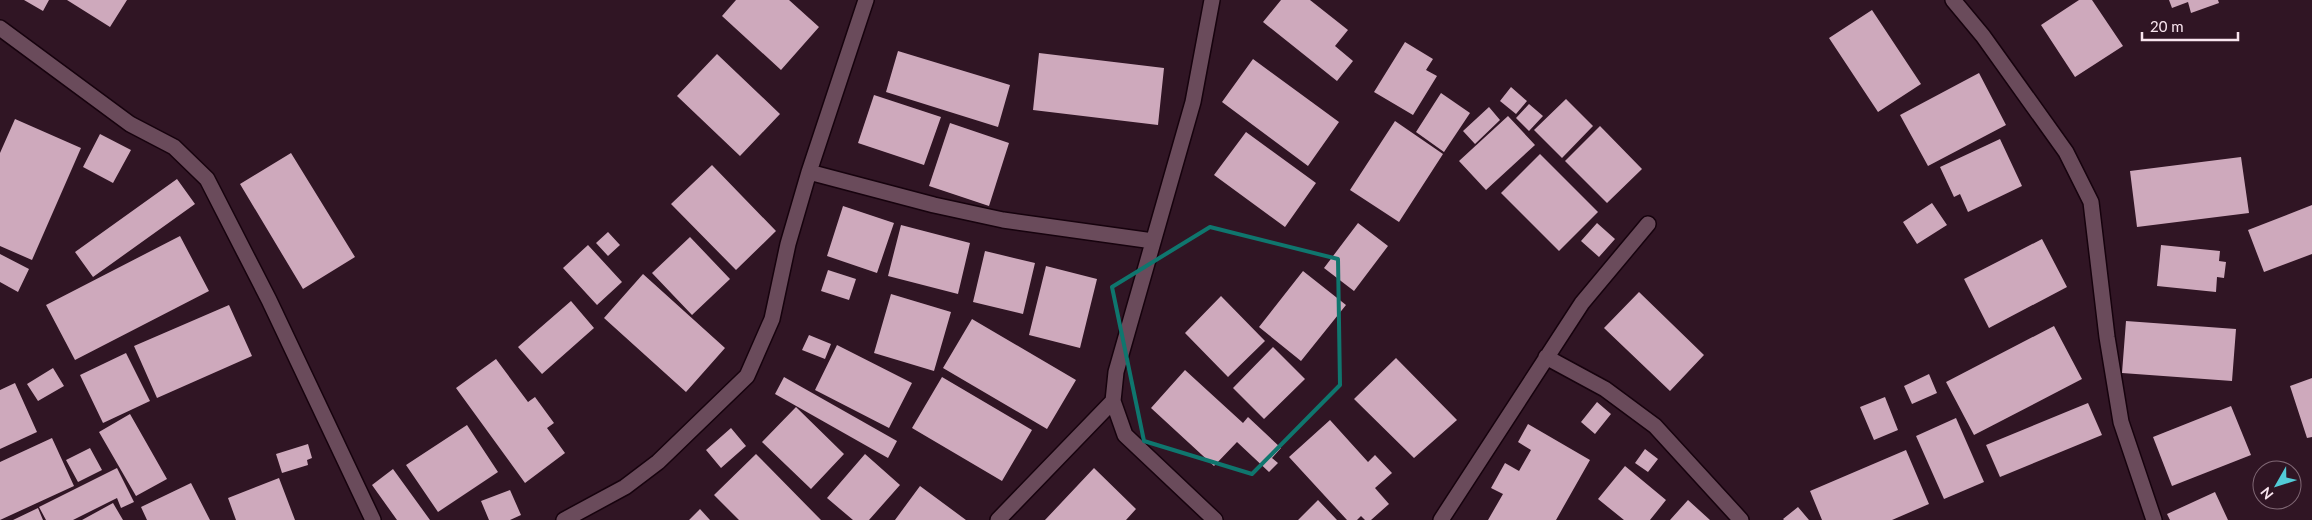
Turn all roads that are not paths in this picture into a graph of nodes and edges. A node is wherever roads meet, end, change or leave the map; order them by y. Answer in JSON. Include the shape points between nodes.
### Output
{"nodes":[{"id":1,"x":866,"y":0,"type":"edge"},
{"id":2,"x":1212,"y":0,"type":"edge"},
{"id":3,"x":1953,"y":0,"type":"edge"},
{"id":4,"x":0,"y":28,"type":"edge"},
{"id":5,"x":809,"y":172,"type":"junction"},
{"id":6,"x":1648,"y":224,"type":"dead end"},
{"id":7,"x":1154,"y":241,"type":"junction"},
{"id":8,"x":1546,"y":357,"type":"junction"},
{"id":9,"x":1113,"y":402,"type":"junction"},
{"id":10,"x":373,"y":520,"type":"edge"},
{"id":11,"x":564,"y":520,"type":"edge"},
{"id":12,"x":998,"y":520,"type":"edge"},
{"id":13,"x":1215,"y":520,"type":"edge"},
{"id":14,"x":1441,"y":520,"type":"edge"},
{"id":15,"x":1741,"y":520,"type":"edge"},
{"id":16,"x":2154,"y":520,"type":"edge"}],
"edges":[{"from":1,"to":5,"type":"street"},
{"from":2,"to":7,"type":"street","via":[[1193,102]]},
{"from":3,"to":16,"type":"street","via":[[1989,43],[2066,152],[2090,202],[2121,422]]},
{"from":4,"to":10,"type":"street","via":[[130,124],[174,147],[207,179],[269,300]]},
{"from":5,"to":7,"type":"street","via":[[1004,220]]},
{"from":5,"to":11,"type":"street","via":[[788,244],[772,319],[747,376],[658,462],[625,487]]},
{"from":6,"to":8,"type":"street","via":[[1582,303]]},
{"from":7,"to":9,"type":"street","via":[[1116,372]]},
{"from":8,"to":14,"type":"street"},
{"from":8,"to":15,"type":"street","via":[[1605,388],[1655,426]]},
{"from":9,"to":12,"type":"street"},
{"from":9,"to":13,"type":"street","via":[[1125,436]]}]}
